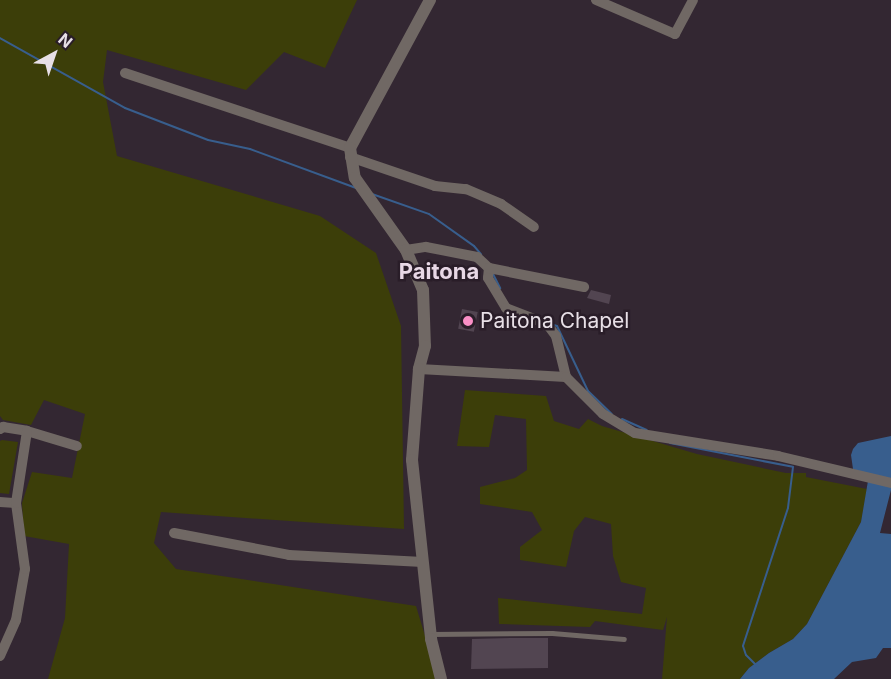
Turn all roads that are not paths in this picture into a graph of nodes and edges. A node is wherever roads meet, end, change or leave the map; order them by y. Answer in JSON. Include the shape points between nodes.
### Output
{"nodes":[{"id":1,"x":430,"y":0,"type":"edge"},
{"id":2,"x":596,"y":0,"type":"edge"},
{"id":3,"x":693,"y":0,"type":"edge"},
{"id":4,"x":125,"y":73,"type":"dead end"},
{"id":5,"x":350,"y":153,"type":"junction"},
{"id":6,"x":534,"y":227,"type":"dead end"},
{"id":7,"x":406,"y":250,"type":"junction"},
{"id":8,"x":489,"y":268,"type":"junction"},
{"id":9,"x":584,"y":287,"type":"dead end"},
{"id":10,"x":419,"y":369,"type":"junction"},
{"id":11,"x":566,"y":377,"type":"junction"},
{"id":12,"x":0,"y":429,"type":"edge"},
{"id":13,"x":27,"y":431,"type":"junction"},
{"id":14,"x":77,"y":446,"type":"dead end"},
{"id":15,"x":891,"y":483,"type":"edge"},
{"id":16,"x":0,"y":502,"type":"edge"},
{"id":17,"x":16,"y":503,"type":"junction"},
{"id":18,"x":174,"y":533,"type":"dead end"},
{"id":19,"x":423,"y":562,"type":"junction"},
{"id":20,"x":431,"y":634,"type":"junction"},
{"id":21,"x":624,"y":639,"type":"dead end"},
{"id":22,"x":0,"y":656,"type":"edge"},
{"id":23,"x":441,"y":679,"type":"edge"}],
"edges":[{"from":1,"to":5,"type":"street"},
{"from":2,"to":3,"type":"street","via":[[675,34]]},
{"from":4,"to":5,"type":"street"},
{"from":5,"to":6,"type":"street","via":[[435,186],[466,189],[501,204]]},
{"from":5,"to":7,"type":"street","via":[[355,178]]},
{"from":7,"to":8,"type":"street","via":[[426,247],[477,257]]},
{"from":7,"to":10,"type":"street","via":[[423,290],[425,346]]},
{"from":8,"to":9,"type":"street"},
{"from":8,"to":11,"type":"street","via":[[488,278],[506,308],[547,324],[556,336]]},
{"from":10,"to":11,"type":"street"},
{"from":10,"to":19,"type":"street","via":[[412,460]]},
{"from":11,"to":15,"type":"street","via":[[603,414],[635,433],[778,456]]},
{"from":12,"to":13,"type":"street"},
{"from":13,"to":14,"type":"street"},
{"from":13,"to":17,"type":"street"},
{"from":16,"to":17,"type":"street"},
{"from":17,"to":22,"type":"street","via":[[25,569],[16,620]]},
{"from":18,"to":19,"type":"street","via":[[290,555]]},
{"from":19,"to":20,"type":"street"},
{"from":20,"to":21,"type":"lane","via":[[552,633]]},
{"from":20,"to":23,"type":"street"}]}
